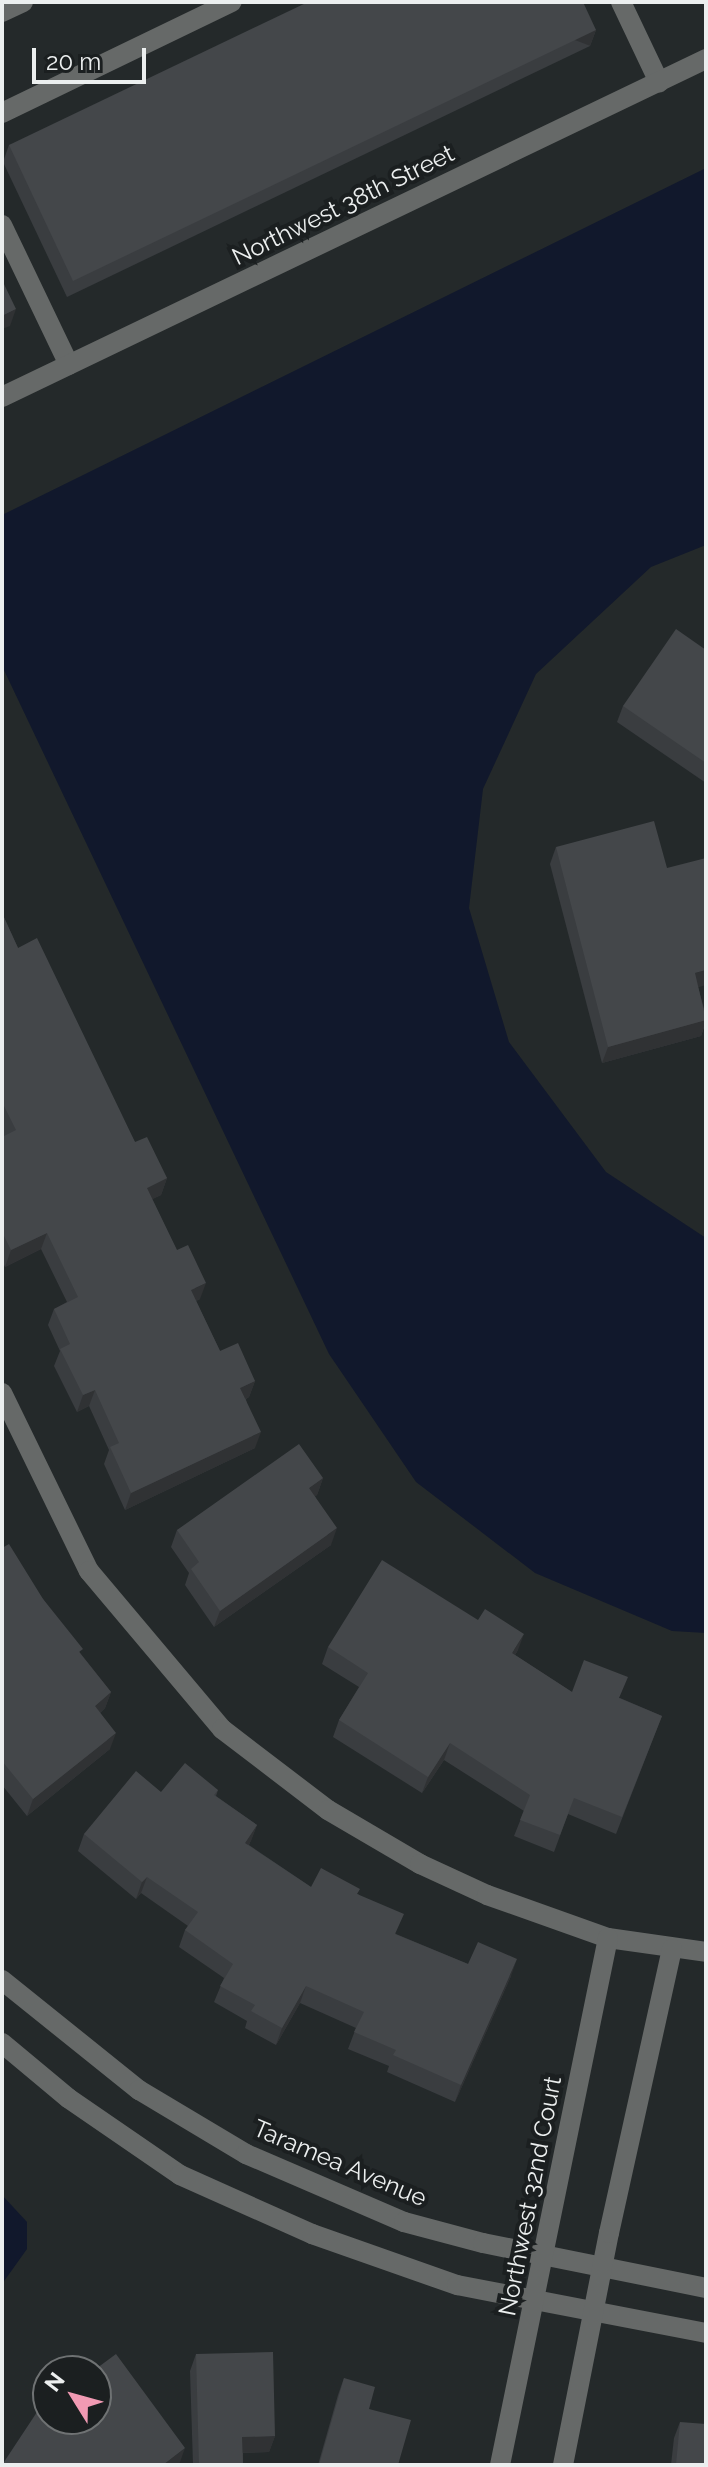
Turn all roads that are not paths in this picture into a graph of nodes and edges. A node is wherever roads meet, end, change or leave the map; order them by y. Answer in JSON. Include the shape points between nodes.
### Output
{"nodes":[{"id":1,"x":23,"y":2,"type":"edge"},
{"id":2,"x":232,"y":2,"type":"edge"},
{"id":3,"x":621,"y":2,"type":"edge"},
{"id":4,"x":2,"y":12,"type":"edge"},
{"id":5,"x":706,"y":59,"type":"edge"},
{"id":6,"x":659,"y":82,"type":"junction"},
{"id":7,"x":2,"y":113,"type":"edge"},
{"id":8,"x":2,"y":225,"type":"edge"},
{"id":9,"x":69,"y":365,"type":"junction"},
{"id":10,"x":2,"y":397,"type":"edge"},
{"id":11,"x":2,"y":1393,"type":"edge"},
{"id":12,"x":608,"y":1938,"type":"junction"},
{"id":13,"x":672,"y":1949,"type":"junction"},
{"id":14,"x":706,"y":1952,"type":"edge"},
{"id":15,"x":2,"y":1980,"type":"edge"},
{"id":16,"x":2,"y":2043,"type":"edge"},
{"id":17,"x":545,"y":2254,"type":"junction"},
{"id":18,"x":603,"y":2266,"type":"junction"},
{"id":19,"x":706,"y":2288,"type":"edge"},
{"id":20,"x":536,"y":2303,"type":"junction"},
{"id":21,"x":594,"y":2313,"type":"junction"},
{"id":22,"x":706,"y":2333,"type":"edge"},
{"id":23,"x":500,"y":2465,"type":"edge"},
{"id":24,"x":563,"y":2465,"type":"edge"}],
"edges":[{"from":1,"to":4,"type":"street"},
{"from":2,"to":7,"type":"street"},
{"from":3,"to":6,"type":"street"},
{"from":5,"to":6,"type":"street","name":"Northwest 38th Street"},
{"from":6,"to":9,"type":"street","name":"Northwest 38th Street"},
{"from":8,"to":9,"type":"street"},
{"from":9,"to":10,"type":"street","name":"Northwest 38th Street"},
{"from":11,"to":12,"type":"street","via":[[89,1571],[222,1729],[328,1810],[420,1864],[487,1895]]},
{"from":12,"to":13,"type":"street"},
{"from":12,"to":17,"type":"street","name":"Northwest 32nd Court"},
{"from":13,"to":14,"type":"street"},
{"from":13,"to":18,"type":"street"},
{"from":15,"to":17,"type":"street","name":"Taramea Avenue","via":[[139,2090],[246,2154],[404,2222]]},
{"from":16,"to":20,"type":"street","via":[[68,2098],[180,2175],[312,2234],[457,2285]]},
{"from":17,"to":18,"type":"street","name":"Taramea Avenue"},
{"from":17,"to":20,"type":"street","name":"Northwest 32nd Court"},
{"from":18,"to":19,"type":"street","name":"Taramea Avenue"},
{"from":18,"to":21,"type":"street"},
{"from":20,"to":21,"type":"street"},
{"from":20,"to":23,"type":"street","name":"Northwest 32nd Court"},
{"from":21,"to":22,"type":"street"},
{"from":21,"to":24,"type":"street"}]}
